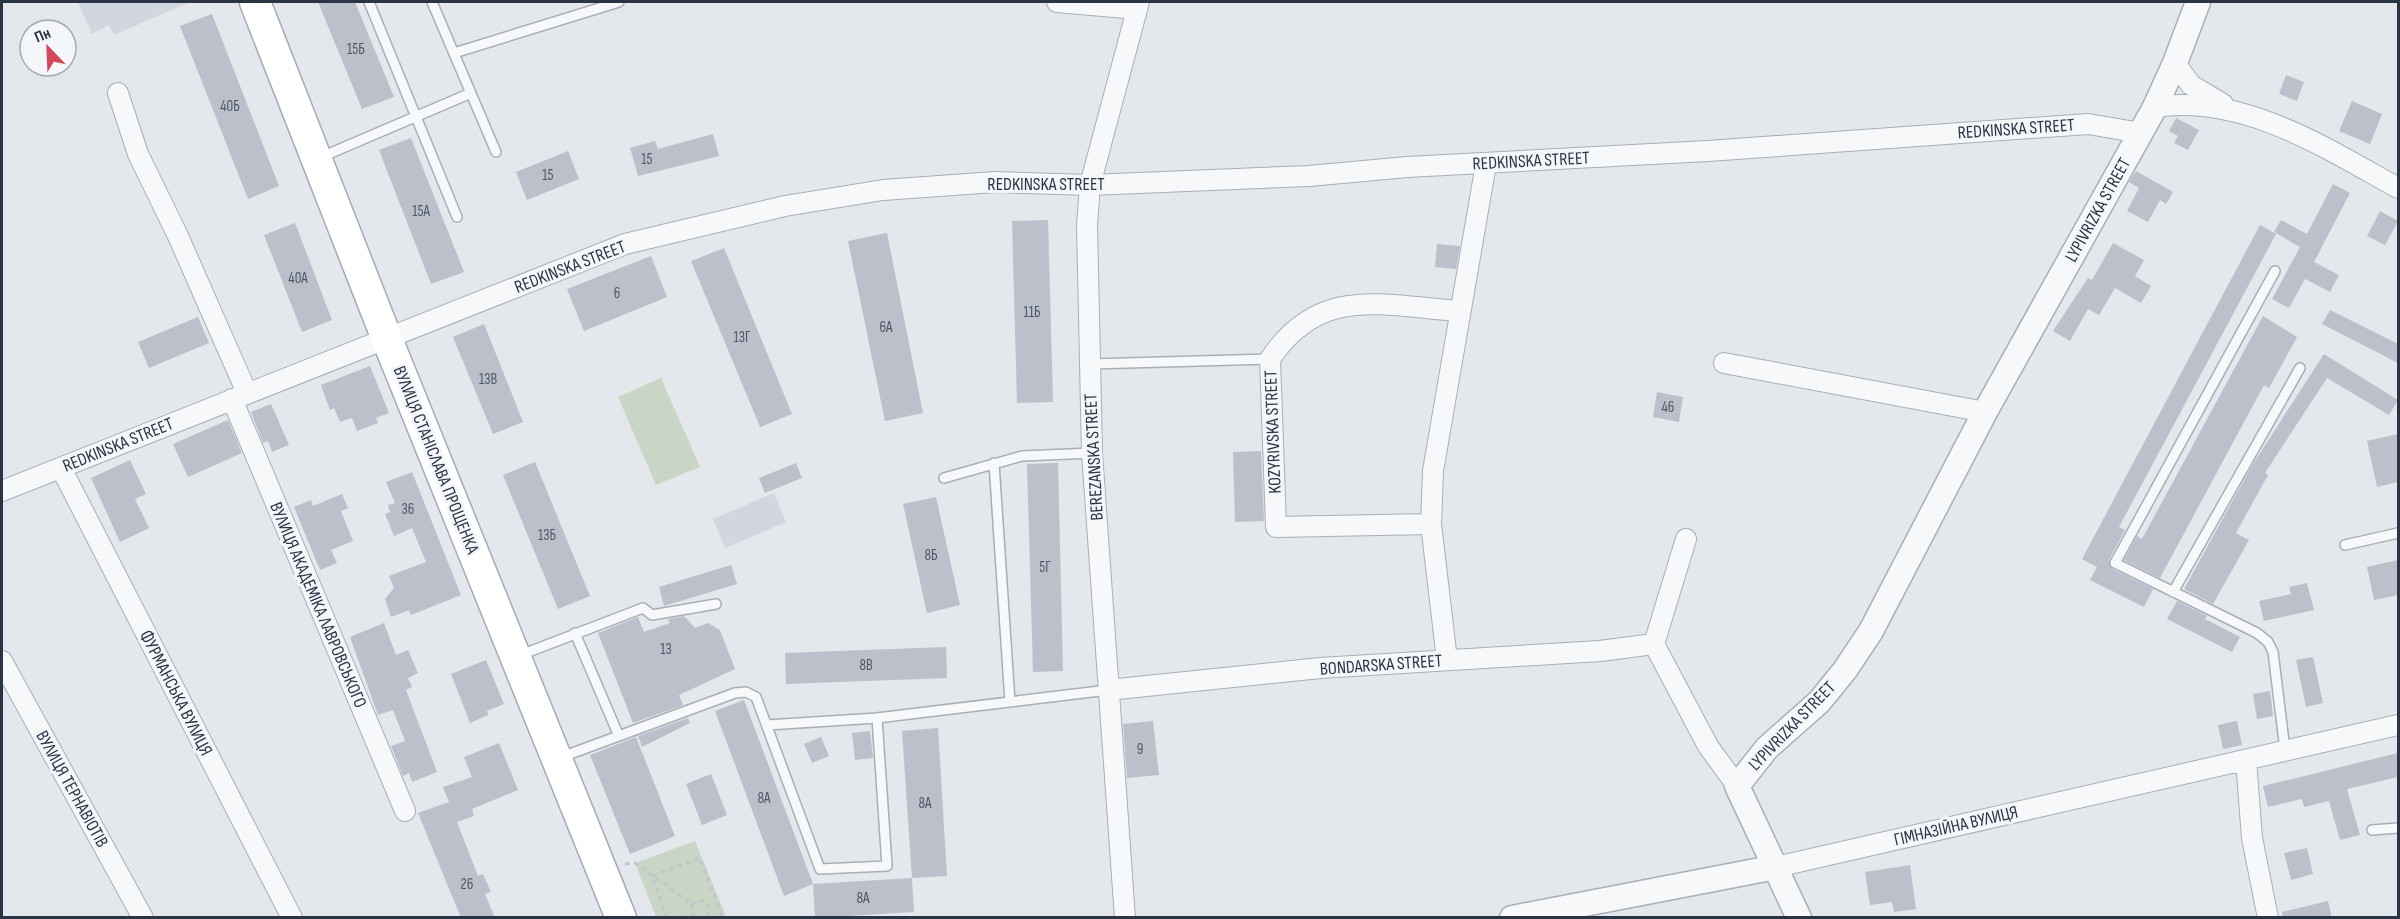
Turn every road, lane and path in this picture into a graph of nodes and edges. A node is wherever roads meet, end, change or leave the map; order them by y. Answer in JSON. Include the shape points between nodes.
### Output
{"nodes":[{"id":1,"x":255,"y":2,"type":"edge"},
{"id":2,"x":369,"y":2,"type":"edge"},
{"id":3,"x":432,"y":2,"type":"edge"},
{"id":4,"x":619,"y":2,"type":"edge"},
{"id":5,"x":1057,"y":2,"type":"edge"},
{"id":6,"x":2198,"y":2,"type":"edge"},
{"id":7,"x":1138,"y":5,"type":"edge"},
{"id":8,"x":454,"y":53,"type":"junction"},
{"id":9,"x":2175,"y":63,"type":"junction"},
{"id":10,"x":117,"y":93,"type":"dead end"},
{"id":11,"x":471,"y":93,"type":"junction"},
{"id":12,"x":2155,"y":107,"type":"junction"},
{"id":13,"x":2236,"y":111,"type":"junction"},
{"id":14,"x":416,"y":117,"type":"junction"},
{"id":15,"x":2141,"y":133,"type":"junction"},
{"id":16,"x":496,"y":153,"type":"dead end"},
{"id":17,"x":317,"y":159,"type":"junction"},
{"id":18,"x":1486,"y":164,"type":"junction"},
{"id":19,"x":1090,"y":185,"type":"junction"},
{"id":20,"x":2398,"y":188,"type":"edge"},
{"id":21,"x":458,"y":217,"type":"dead end"},
{"id":22,"x":2275,"y":271,"type":"dead end"},
{"id":23,"x":1460,"y":311,"type":"junction"},
{"id":24,"x":387,"y":339,"type":"junction"},
{"id":25,"x":1270,"y":359,"type":"junction"},
{"id":26,"x":1724,"y":363,"type":"dead end"},
{"id":27,"x":1090,"y":364,"type":"junction"},
{"id":28,"x":2300,"y":368,"type":"dead end"},
{"id":29,"x":239,"y":396,"type":"junction"},
{"id":30,"x":1985,"y":412,"type":"junction"},
{"id":31,"x":1092,"y":453,"type":"junction"},
{"id":32,"x":994,"y":463,"type":"junction"},
{"id":33,"x":61,"y":468,"type":"junction"},
{"id":34,"x":944,"y":478,"type":"dead end"},
{"id":35,"x":2,"y":491,"type":"edge"},
{"id":36,"x":1431,"y":524,"type":"junction"},
{"id":37,"x":2398,"y":533,"type":"edge"},
{"id":38,"x":1686,"y":539,"type":"dead end"},
{"id":39,"x":2345,"y":545,"type":"dead end"},
{"id":40,"x":2173,"y":592,"type":"junction"},
{"id":41,"x":716,"y":604,"type":"dead end"},
{"id":42,"x":575,"y":633,"type":"junction"},
{"id":43,"x":1654,"y":644,"type":"junction"},
{"id":44,"x":516,"y":657,"type":"junction"},
{"id":45,"x":1447,"y":660,"type":"junction"},
{"id":46,"x":2,"y":661,"type":"edge"},
{"id":47,"x":1108,"y":690,"type":"junction"},
{"id":48,"x":1010,"y":702,"type":"junction"},
{"id":49,"x":877,"y":718,"type":"junction"},
{"id":50,"x":767,"y":724,"type":"junction"},
{"id":51,"x":2398,"y":725,"type":"edge"},
{"id":52,"x":618,"y":735,"type":"junction"},
{"id":53,"x":2285,"y":750,"type":"junction"},
{"id":54,"x":558,"y":758,"type":"junction"},
{"id":55,"x":2246,"y":760,"type":"junction"},
{"id":56,"x":1737,"y":786,"type":"junction"},
{"id":57,"x":405,"y":811,"type":"dead end"},
{"id":58,"x":2398,"y":828,"type":"edge"},
{"id":59,"x":2372,"y":830,"type":"dead end"},
{"id":60,"x":625,"y":864,"type":"dead end"},
{"id":61,"x":1776,"y":867,"type":"junction"},
{"id":62,"x":652,"y":876,"type":"junction"},
{"id":63,"x":693,"y":904,"type":"junction"},
{"id":64,"x":692,"y":913,"type":"junction"},
{"id":65,"x":143,"y":918,"type":"edge"},
{"id":66,"x":292,"y":918,"type":"edge"},
{"id":67,"x":621,"y":918,"type":"edge"},
{"id":68,"x":667,"y":918,"type":"edge"},
{"id":69,"x":682,"y":918,"type":"edge"},
{"id":70,"x":696,"y":918,"type":"edge"},
{"id":71,"x":705,"y":918,"type":"edge"},
{"id":72,"x":723,"y":918,"type":"edge"},
{"id":73,"x":1125,"y":918,"type":"edge"},
{"id":74,"x":1512,"y":918,"type":"edge"},
{"id":75,"x":1799,"y":918,"type":"edge"},
{"id":76,"x":2268,"y":918,"type":"edge"}],
"edges":[{"from":1,"to":17,"type":"main road","name":"ВУЛИЦЯ СТАНІСЛАВА ПРОЩЕНКА"},
{"from":2,"to":14,"type":"lane"},
{"from":3,"to":8,"type":"lane"},
{"from":4,"to":8,"type":"lane"},
{"from":5,"to":7,"type":"street"},
{"from":6,"to":9,"type":"street","name":"LYPIVRIZKA STREET"},
{"from":7,"to":19,"type":"street","name":"BEREZANSKA STREET"},
{"from":8,"to":11,"type":"lane"},
{"from":9,"to":12,"type":"street","name":"LYPIVRIZKA STREET"},
{"from":9,"to":13,"type":"street","via":[[2191,85]]},
{"from":10,"to":29,"type":"street","name":"ВУЛИЦЯ АКАДЕМІКА ЛАВРОВСЬКОГО","via":[[138,154],[178,236]]},
{"from":11,"to":14,"type":"lane"},
{"from":11,"to":16,"type":"lane"},
{"from":12,"to":13,"type":"street","via":[[2199,105]]},
{"from":12,"to":15,"type":"street","name":"LYPIVRIZKA STREET"},
{"from":13,"to":20,"type":"street","via":[[2293,132]]},
{"from":14,"to":17,"type":"lane"},
{"from":14,"to":21,"type":"lane"},
{"from":15,"to":18,"type":"street","name":"REDKINSKA STREET","via":[[2088,124]]},
{"from":15,"to":30,"type":"street","name":"LYPIVRIZKA STREET"},
{"from":17,"to":24,"type":"main road","name":"ВУЛИЦЯ СТАНІСЛАВА ПРОЩЕНКА"},
{"from":18,"to":19,"type":"street","name":"REDKINSKA STREET"},
{"from":18,"to":23,"type":"street"},
{"from":19,"to":24,"type":"street","name":"REDKINSKA STREET","via":[[995,182],[883,190],[785,206],[625,244]]},
{"from":19,"to":27,"type":"street","name":"BEREZANSKA STREET"},
{"from":22,"to":40,"type":"lane","via":[[2115,563]]},
{"from":23,"to":25,"type":"street","name":"KOZYRIVSKA STREET","via":[[1350,304],[1329,308],[1305,319]]},
{"from":23,"to":36,"type":"street","via":[[1438,434]]},
{"from":24,"to":29,"type":"street","name":"REDKINSKA STREET"},
{"from":24,"to":44,"type":"main road","name":"ВУЛИЦЯ СТАНІСЛАВА ПРОЩЕНКА"},
{"from":25,"to":27,"type":"lane"},
{"from":25,"to":36,"type":"street","name":"KOZYRIVSKA STREET","via":[[1276,527]]},
{"from":26,"to":30,"type":"street"},
{"from":27,"to":31,"type":"street","name":"BEREZANSKA STREET"},
{"from":28,"to":40,"type":"lane"},
{"from":29,"to":33,"type":"street","name":"REDKINSKA STREET"},
{"from":29,"to":57,"type":"street","name":"ВУЛИЦЯ АКАДЕМІКА ЛАВРОВСЬКОГО"},
{"from":30,"to":56,"type":"street","name":"LYPIVRIZKA STREET","via":[[1871,632],[1819,702],[1767,748]]},
{"from":31,"to":32,"type":"lane","via":[[1022,456]]},
{"from":31,"to":47,"type":"street","name":"BEREZANSKA STREET"},
{"from":32,"to":34,"type":"lane"},
{"from":32,"to":48,"type":"lane"},
{"from":33,"to":35,"type":"street","name":"REDKINSKA STREET"},
{"from":33,"to":66,"type":"street","name":"ФУРМАНСЬКА ВУЛИЦЯ"},
{"from":36,"to":45,"type":"street"},
{"from":37,"to":39,"type":"lane"},
{"from":38,"to":43,"type":"street"},
{"from":40,"to":53,"type":"lane","via":[[2268,642],[2273,652]]},
{"from":41,"to":42,"type":"lane","via":[[652,615],[643,608]]},
{"from":42,"to":44,"type":"lane"},
{"from":42,"to":52,"type":"lane"},
{"from":43,"to":45,"type":"street","name":"BONDARSKA STREET"},
{"from":43,"to":56,"type":"street","via":[[1708,746]]},
{"from":44,"to":54,"type":"main road","name":"ВУЛИЦЯ СТАНІСЛАВА ПРОЩЕНКА"},
{"from":45,"to":47,"type":"street","name":"BONDARSKA STREET","via":[[1320,668]]},
{"from":46,"to":65,"type":"street","name":"ВУЛИЦЯ ТЕРНАВІОТІВ"},
{"from":47,"to":48,"type":"lane"},
{"from":47,"to":73,"type":"street","name":"BEREZANSKA STREET"},
{"from":48,"to":49,"type":"lane"},
{"from":49,"to":50,"type":"lane"},
{"from":49,"to":50,"type":"lane","via":[[887,866],[820,869]]},
{"from":50,"to":52,"type":"lane","via":[[756,697],[746,692]]},
{"from":51,"to":53,"type":"street","name":"ГІМНАЗІЙНА ВУЛИЦЯ"},
{"from":52,"to":54,"type":"lane"},
{"from":53,"to":55,"type":"street","name":"ГІМНАЗІЙНА ВУЛИЦЯ"},
{"from":54,"to":67,"type":"main road","name":"ВУЛИЦЯ СТАНІСЛАВА ПРОЩЕНКА"},
{"from":55,"to":61,"type":"street","name":"ГІМНАЗІЙНА ВУЛИЦЯ"},
{"from":55,"to":76,"type":"street","via":[[2252,838]]},
{"from":56,"to":61,"type":"street","name":"LYPIVRIZKA STREET"},
{"from":58,"to":59,"type":"lane"},
{"from":60,"to":62,"type":"path","via":[[635,863]]},
{"from":61,"to":74,"type":"street","name":"ГІМНАЗІЙНА ВУЛИЦЯ"},
{"from":61,"to":75,"type":"street","name":"LYPIVRIZKA STREET"},
{"from":62,"to":63,"type":"path"},
{"from":62,"to":68,"type":"path"},
{"from":62,"to":72,"type":"path","via":[[700,858]]},
{"from":63,"to":64,"type":"path"},
{"from":63,"to":71,"type":"path","via":[[700,900],[708,903]]},
{"from":64,"to":69,"type":"path"},
{"from":64,"to":70,"type":"path"}]}
